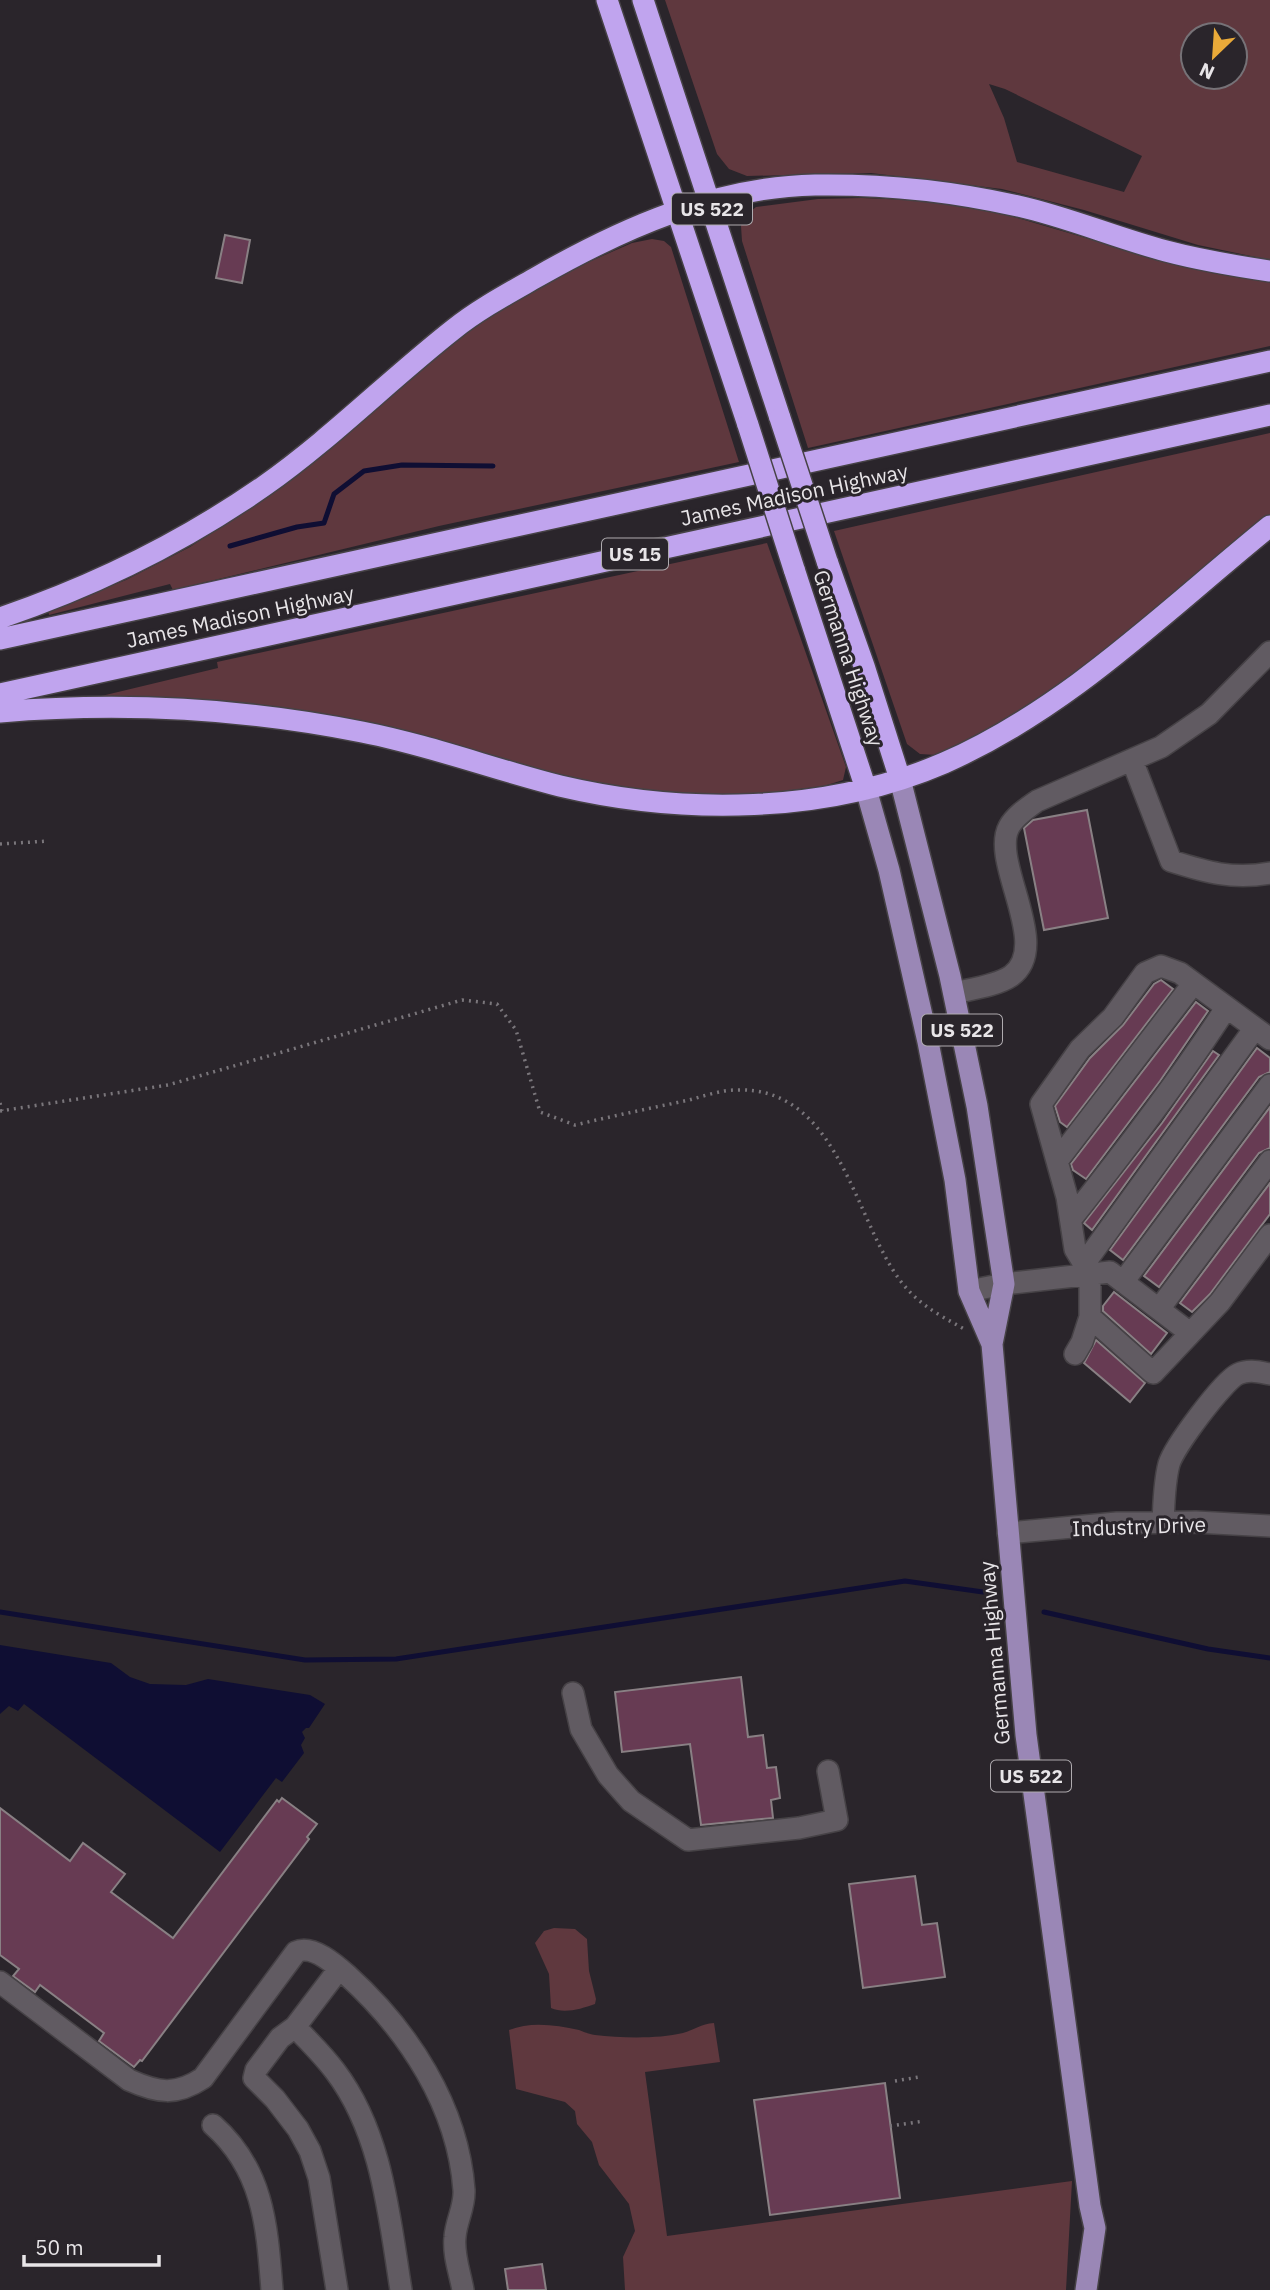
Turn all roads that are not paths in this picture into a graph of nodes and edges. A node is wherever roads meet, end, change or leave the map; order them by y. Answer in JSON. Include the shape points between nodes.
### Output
{"nodes":[{"id":1,"x":607,"y":0,"type":"edge"},
{"id":2,"x":643,"y":0,"type":"edge"},
{"id":3,"x":710,"y":201,"type":"junction"},
{"id":4,"x":677,"y":211,"type":"junction"},
{"id":5,"x":1270,"y":271,"type":"edge"},
{"id":6,"x":1270,"y":361,"type":"edge"},
{"id":7,"x":1270,"y":415,"type":"edge"},
{"id":8,"x":1270,"y":526,"type":"edge"},
{"id":9,"x":0,"y":618,"type":"edge"},
{"id":10,"x":0,"y":639,"type":"edge"},
{"id":11,"x":1270,"y":652,"type":"edge"},
{"id":12,"x":0,"y":694,"type":"edge"},
{"id":13,"x":0,"y":712,"type":"edge"},
{"id":14,"x":1132,"y":760,"type":"junction"},
{"id":15,"x":900,"y":779,"type":"junction"},
{"id":16,"x":866,"y":789,"type":"junction"},
{"id":17,"x":1270,"y":873,"type":"edge"},
{"id":18,"x":1193,"y":984,"type":"junction"},
{"id":19,"x":954,"y":993,"type":"junction"},
{"id":20,"x":1226,"y":1008,"type":"junction"},
{"id":21,"x":1262,"y":1034,"type":"edge"},
{"id":22,"x":1270,"y":1085,"type":"edge"},
{"id":23,"x":1057,"y":1161,"type":"junction"},
{"id":24,"x":1270,"y":1161,"type":"edge"},
{"id":25,"x":1070,"y":1219,"type":"junction"},
{"id":26,"x":1270,"y":1235,"type":"edge"},
{"id":27,"x":1087,"y":1269,"type":"junction"},
{"id":28,"x":1123,"y":1282,"type":"junction"},
{"id":29,"x":1004,"y":1284,"type":"junction"},
{"id":30,"x":969,"y":1291,"type":"junction"},
{"id":31,"x":1158,"y":1309,"type":"junction"},
{"id":32,"x":1090,"y":1317,"type":"junction"},
{"id":33,"x":1190,"y":1333,"type":"junction"},
{"id":34,"x":992,"y":1344,"type":"junction"},
{"id":35,"x":1075,"y":1354,"type":"dead end"},
{"id":36,"x":1270,"y":1374,"type":"edge"},
{"id":37,"x":1163,"y":1523,"type":"junction"},
{"id":38,"x":1270,"y":1526,"type":"edge"},
{"id":39,"x":1008,"y":1533,"type":"junction"},
{"id":40,"x":573,"y":1693,"type":"dead end"},
{"id":41,"x":828,"y":1771,"type":"dead end"},
{"id":42,"x":340,"y":1969,"type":"junction"},
{"id":43,"x":0,"y":1982,"type":"edge"},
{"id":44,"x":295,"y":2027,"type":"junction"},
{"id":45,"x":213,"y":2125,"type":"dead end"},
{"id":46,"x":1090,"y":2206,"type":"junction"},
{"id":47,"x":272,"y":2290,"type":"edge"},
{"id":48,"x":337,"y":2290,"type":"edge"},
{"id":49,"x":401,"y":2290,"type":"edge"},
{"id":50,"x":463,"y":2290,"type":"edge"},
{"id":51,"x":1072,"y":2290,"type":"edge"},
{"id":52,"x":1086,"y":2290,"type":"edge"}],
"edges":[{"from":1,"to":4,"type":"highway","name":"Germanna Highway","number":"US 522"},
{"from":2,"to":3,"type":"highway","name":"Germanna Highway","number":"US 522"},
{"from":3,"to":4,"type":"highway"},
{"from":3,"to":5,"type":"highway","via":[[770,188],[817,185],[939,192],[1018,206],[1167,251]]},
{"from":3,"to":15,"type":"highway","name":"Germanna Highway","number":"US 522","bridge":true},
{"from":4,"to":9,"type":"highway","via":[[635,225],[585,250],[456,327],[314,447],[215,518],[88,585]]},
{"from":4,"to":16,"type":"highway","name":"Germanna Highway","number":"US 522","bridge":true},
{"from":6,"to":10,"type":"highway","name":"James Madison Highway","number":"US 15"},
{"from":7,"to":12,"type":"highway","name":"James Madison Highway","number":"US 15"},
{"from":8,"to":15,"type":"highway","via":[[1050,705],[1003,733]]},
{"from":11,"to":14,"type":"street","via":[[1209,714],[1161,747]]},
{"from":13,"to":16,"type":"highway","via":[[150,707],[286,719],[363,732],[564,787],[678,803],[772,803]]},
{"from":14,"to":17,"type":"street","via":[[1171,861],[1246,877]]},
{"from":14,"to":19,"type":"street","via":[[1037,801],[1009,828],[1005,844],[1024,924],[1021,967],[1010,977]]},
{"from":15,"to":16,"type":"highway"},
{"from":15,"to":19,"type":"main road","name":"Germanna Highway","number":"US 522"},
{"from":16,"to":30,"type":"main road","name":"Germanna Highway","number":"US 522","via":[[931,1056],[955,1180]]},
{"from":18,"to":20,"type":"street"},
{"from":18,"to":23,"type":"street"},
{"from":18,"to":23,"type":"street","via":[[1161,966],[1145,973],[1113,1017],[1080,1049],[1041,1104]]},
{"from":19,"to":29,"type":"main road","name":"Germanna Highway","number":"US 522","via":[[977,1106]]},
{"from":20,"to":21,"type":"street"},
{"from":20,"to":25,"type":"street"},
{"from":21,"to":27,"type":"street"},
{"from":22,"to":28,"type":"street"},
{"from":23,"to":25,"type":"street"},
{"from":24,"to":31,"type":"street"},
{"from":25,"to":27,"type":"street","via":[[1074,1249]]},
{"from":26,"to":33,"type":"street","via":[[1220,1302]]},
{"from":27,"to":28,"type":"street","via":[[1110,1272]]},
{"from":27,"to":29,"type":"street"},
{"from":27,"to":32,"type":"street"},
{"from":28,"to":31,"type":"street"},
{"from":29,"to":30,"type":"street"},
{"from":29,"to":34,"type":"main road","name":"Germanna Highway","number":"US 522"},
{"from":30,"to":34,"type":"main road","name":"Germanna Highway","number":"US 522"},
{"from":31,"to":33,"type":"street"},
{"from":32,"to":33,"type":"street","via":[[1153,1373]]},
{"from":32,"to":35,"type":"street"},
{"from":34,"to":39,"type":"main road","name":"Germanna Highway","number":"US 522"},
{"from":36,"to":37,"type":"street","via":[[1239,1374],[1216,1394],[1170,1460]]},
{"from":37,"to":38,"type":"street","name":"Industry Drive"},
{"from":37,"to":39,"type":"street","name":"Industry Drive"},
{"from":39,"to":46,"type":"main road","name":"Germanna Highway","number":"US 522","via":[[1026,1735]]},
{"from":40,"to":41,"type":"street","via":[[581,1728],[608,1775],[631,1801],[688,1839],[799,1829],[837,1820]]},
{"from":42,"to":43,"type":"street","via":[[307,1951],[296,1952],[203,2078],[190,2087],[163,2091],[129,2080]]},
{"from":42,"to":44,"type":"street"},
{"from":42,"to":50,"type":"street","via":[[396,2026],[447,2115],[464,2192],[455,2237]]},
{"from":44,"to":48,"type":"street","via":[[280,2038],[254,2078],[275,2099],[310,2151],[319,2178]]},
{"from":44,"to":49,"type":"street","via":[[336,2072],[375,2152]]},
{"from":45,"to":47,"type":"street","via":[[231,2141],[256,2188],[268,2236]]},
{"from":46,"to":51,"type":"main road","name":"Germanna Highway","number":"US 522"},
{"from":46,"to":52,"type":"main road","name":"Germanna Highway","number":"US 522","via":[[1095,2228]]}]}
